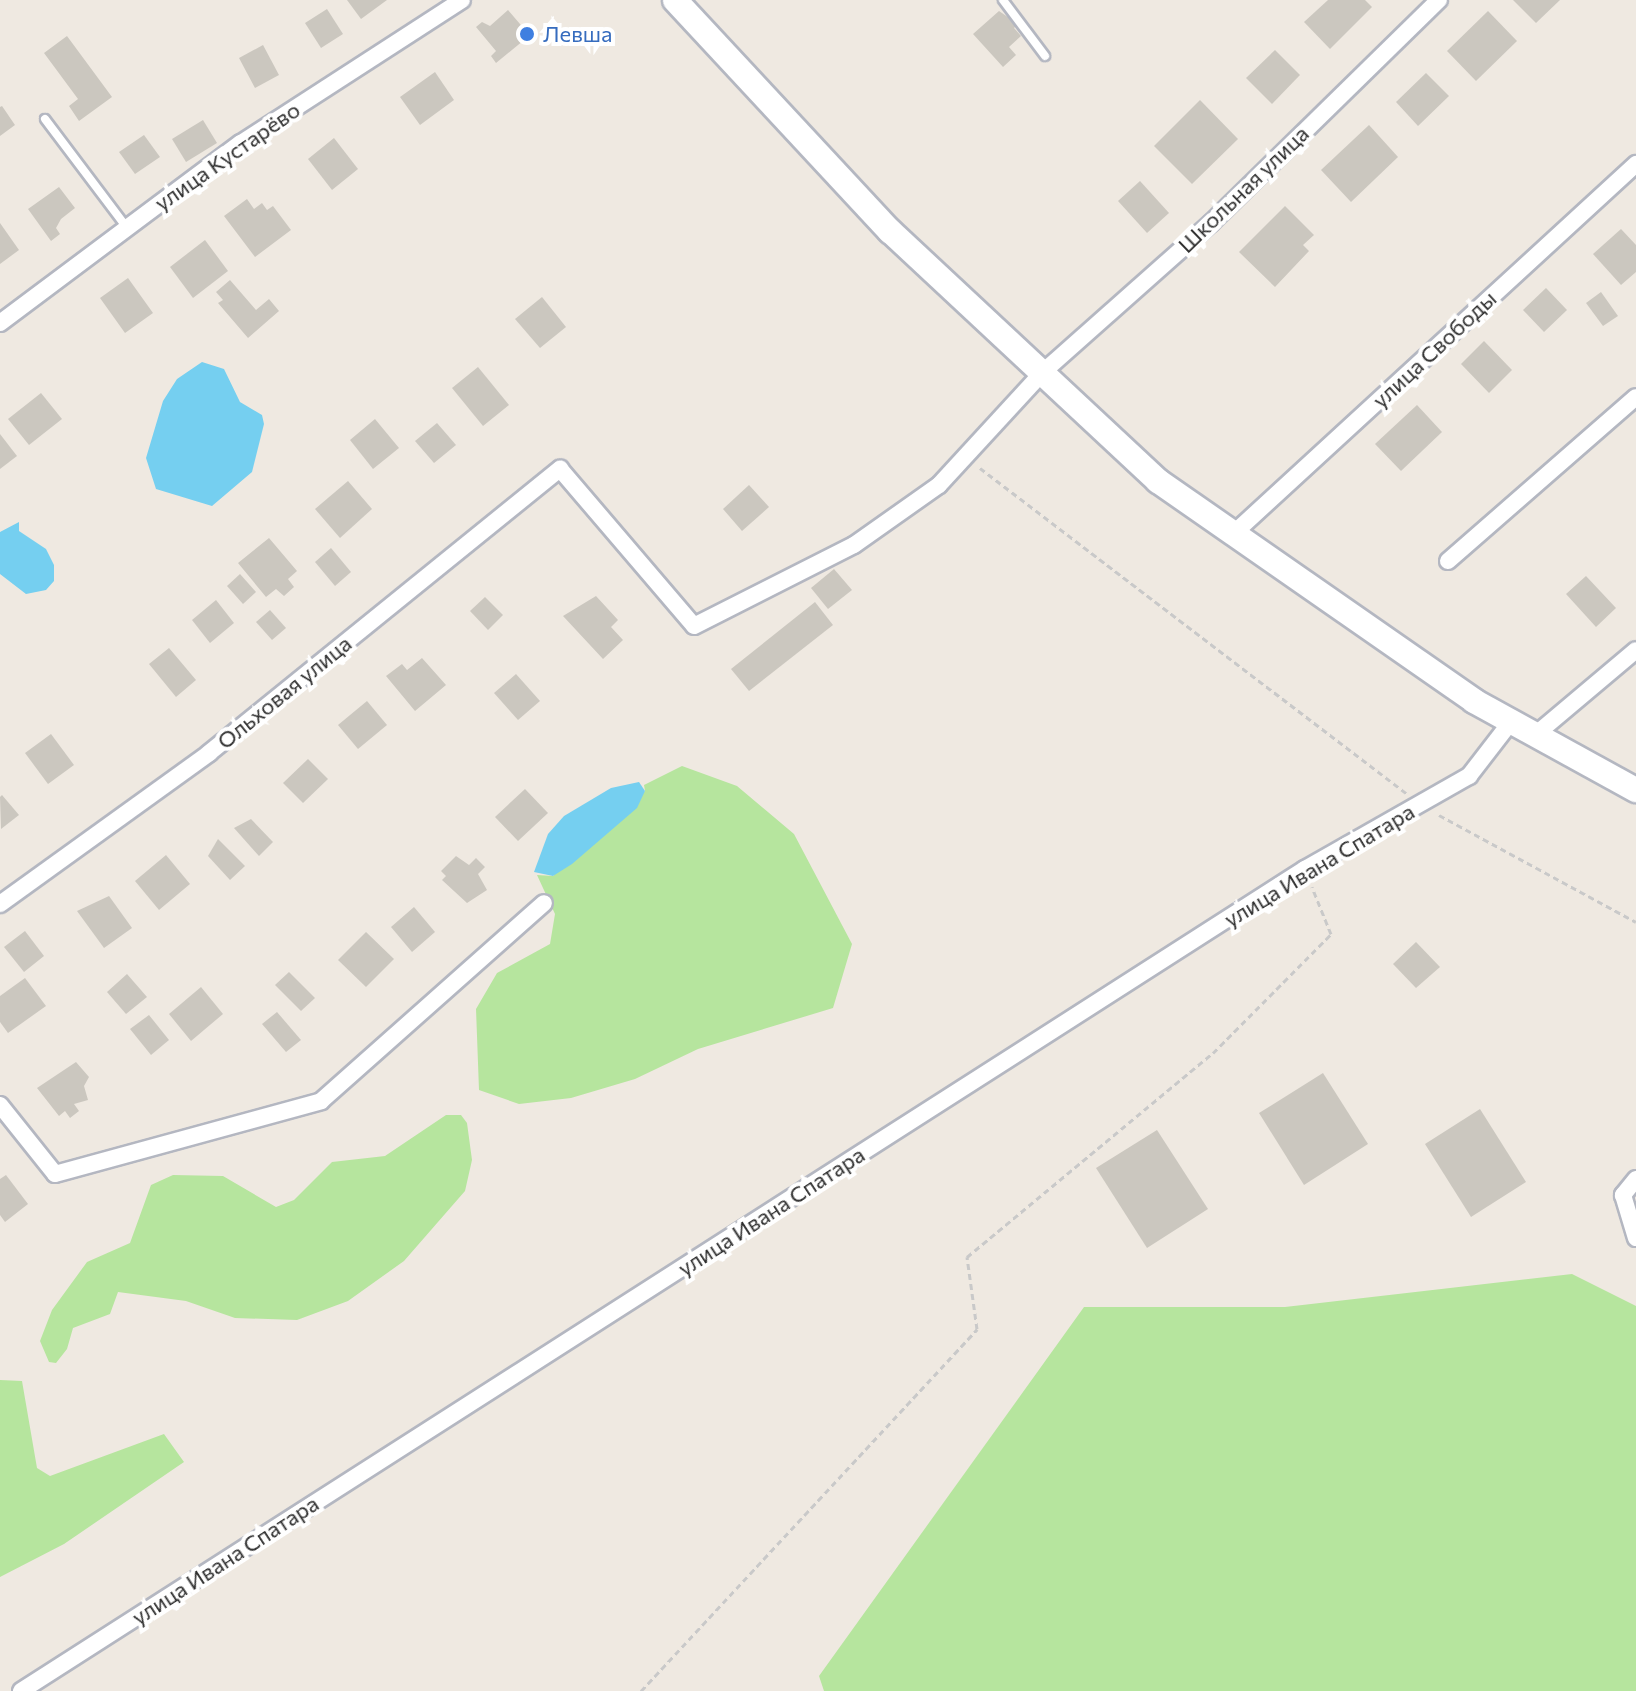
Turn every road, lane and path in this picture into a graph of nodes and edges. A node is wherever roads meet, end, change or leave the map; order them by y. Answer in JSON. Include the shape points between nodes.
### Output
{"nodes":[{"id":1,"x":462,"y":0,"type":"edge"},
{"id":2,"x":675,"y":0,"type":"edge"},
{"id":3,"x":1003,"y":0,"type":"edge"},
{"id":4,"x":1439,"y":0,"type":"edge"},
{"id":5,"x":1045,"y":56,"type":"dead end"},
{"id":6,"x":45,"y":119,"type":"dead end"},
{"id":7,"x":1636,"y":164,"type":"edge"},
{"id":8,"x":127,"y":228,"type":"junction"},
{"id":9,"x":0,"y":323,"type":"edge"},
{"id":10,"x":1042,"y":373,"type":"junction"},
{"id":11,"x":1636,"y":397,"type":"edge"},
{"id":12,"x":965,"y":457,"type":"junction"},
{"id":13,"x":560,"y":469,"type":"joint"},
{"id":14,"x":1232,"y":535,"type":"junction"},
{"id":15,"x":1448,"y":561,"type":"dead end"},
{"id":16,"x":1636,"y":650,"type":"edge"},
{"id":17,"x":1510,"y":723,"type":"junction"},
{"id":18,"x":1534,"y":736,"type":"junction"},
{"id":19,"x":1636,"y":790,"type":"edge"},
{"id":20,"x":1421,"y":804,"type":"junction"},
{"id":21,"x":1305,"y":869,"type":"junction"},
{"id":22,"x":544,"y":903,"type":"dead end"},
{"id":23,"x":0,"y":904,"type":"edge"},
{"id":24,"x":1636,"y":922,"type":"edge"},
{"id":25,"x":0,"y":1105,"type":"edge"},
{"id":26,"x":1636,"y":1179,"type":"edge"},
{"id":27,"x":1636,"y":1238,"type":"edge"},
{"id":28,"x":21,"y":1691,"type":"edge"},
{"id":29,"x":641,"y":1691,"type":"edge"}],
"edges":[{"from":1,"to":8,"type":"street","name":"улица Кустарёво","via":[[241,143]]},
{"from":2,"to":10,"type":"main road","via":[[890,231]]},
{"from":3,"to":5,"type":"lane"},
{"from":4,"to":10,"type":"street","name":"Школьная улица","via":[[1211,223]]},
{"from":6,"to":8,"type":"lane"},
{"from":7,"to":14,"type":"street","name":"улица Свободы"},
{"from":8,"to":9,"type":"street","name":"улица Кустарёво"},
{"from":10,"to":12,"type":"street","name":"Школьная улица"},
{"from":10,"to":14,"type":"main road","via":[[1158,481]]},
{"from":11,"to":15,"type":"street"},
{"from":12,"to":13,"type":"street","name":"Школьная улица","via":[[939,485],[854,545],[694,626]]},
{"from":12,"to":20,"type":"path"},
{"from":13,"to":23,"type":"street","name":"Ольховая улица","via":[[209,753]]},
{"from":14,"to":17,"type":"main road"},
{"from":16,"to":18,"type":"street"},
{"from":17,"to":18,"type":"main road"},
{"from":17,"to":20,"type":"street","name":"улица Ивана Спатара","via":[[1469,776]]},
{"from":18,"to":19,"type":"main road"},
{"from":20,"to":21,"type":"street","name":"улица Ивана Спатара"},
{"from":20,"to":24,"type":"path"},
{"from":21,"to":28,"type":"street","name":"улица Ивана Спатара"},
{"from":21,"to":29,"type":"path","via":[[1331,934],[1213,1053],[967,1257],[977,1329]]},
{"from":22,"to":25,"type":"street","via":[[321,1101],[55,1174]]},
{"from":26,"to":27,"type":"street","via":[[1623,1195]]}]}
